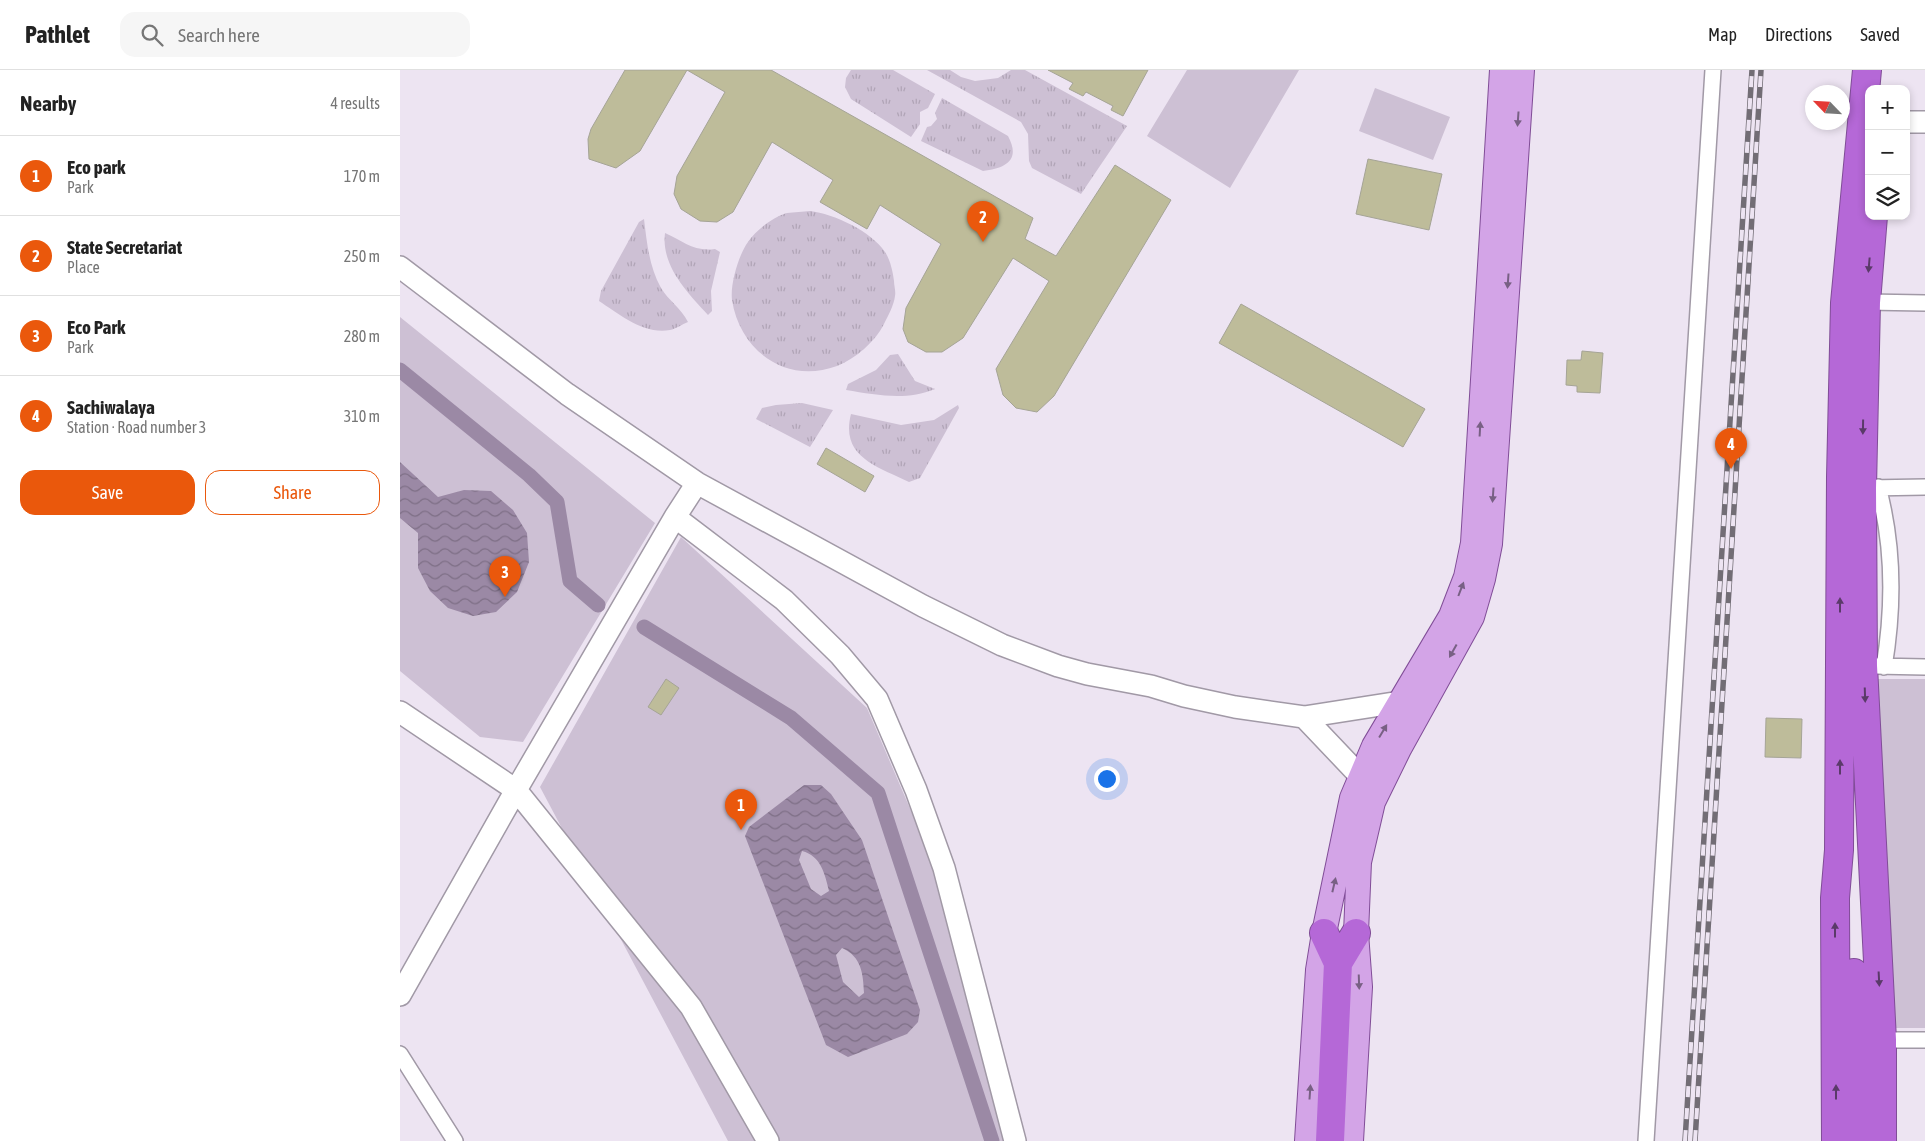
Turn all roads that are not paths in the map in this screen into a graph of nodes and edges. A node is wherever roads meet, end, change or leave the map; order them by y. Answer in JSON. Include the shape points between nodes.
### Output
{"nodes":[{"id":1,"x":1502,"y":70,"type":"edge"},
{"id":2,"x":1522,"y":70,"type":"edge"},
{"id":3,"x":1713,"y":70,"type":"edge"},
{"id":4,"x":1867,"y":70,"type":"edge"},
{"id":5,"x":1886,"y":70,"type":"edge"},
{"id":6,"x":1867,"y":85,"type":"edge"},
{"id":7,"x":1884,"y":85,"type":"edge"},
{"id":8,"x":1910,"y":122,"type":"edge"},
{"id":9,"x":1925,"y":122,"type":"edge"},
{"id":10,"x":1865,"y":130,"type":"edge"},
{"id":11,"x":1874,"y":220,"type":"edge"},
{"id":12,"x":400,"y":267,"type":"edge"},
{"id":13,"x":1866,"y":302,"type":"junction"},
{"id":14,"x":1925,"y":303,"type":"edge"},
{"id":15,"x":697,"y":483,"type":"junction"},
{"id":16,"x":1925,"y":487,"type":"edge"},
{"id":17,"x":1870,"y":488,"type":"junction"},
{"id":18,"x":675,"y":517,"type":"junction"},
{"id":19,"x":1874,"y":666,"type":"junction"},
{"id":20,"x":1925,"y":667,"type":"edge"},
{"id":21,"x":1400,"y":702,"type":"junction"},
{"id":22,"x":400,"y":712,"type":"edge"},
{"id":23,"x":1304,"y":717,"type":"junction"},
{"id":24,"x":1361,"y":777,"type":"junction"},
{"id":25,"x":516,"y":790,"type":"junction"},
{"id":26,"x":1871,"y":848,"type":"junction"},
{"id":27,"x":1839,"y":850,"type":"junction"},
{"id":28,"x":1853,"y":892,"type":"junction"},
{"id":29,"x":1324,"y":933,"type":"junction"},
{"id":30,"x":1356,"y":933,"type":"junction"},
{"id":31,"x":1338,"y":971,"type":"junction"},
{"id":32,"x":400,"y":996,"type":"edge"},
{"id":33,"x":1882,"y":1040,"type":"junction"},
{"id":34,"x":1925,"y":1040,"type":"edge"},
{"id":35,"x":400,"y":1054,"type":"edge"},
{"id":36,"x":455,"y":1141,"type":"edge"},
{"id":37,"x":768,"y":1141,"type":"edge"},
{"id":38,"x":1015,"y":1141,"type":"edge"},
{"id":39,"x":1307,"y":1141,"type":"edge"},
{"id":40,"x":1330,"y":1141,"type":"edge"},
{"id":41,"x":1351,"y":1141,"type":"edge"},
{"id":42,"x":1646,"y":1141,"type":"edge"},
{"id":43,"x":1836,"y":1141,"type":"edge"},
{"id":44,"x":1856,"y":1141,"type":"edge"},
{"id":45,"x":1882,"y":1141,"type":"edge"}],
"edges":[{"from":21,"to":1,"type":"main road","one_way":true,"via":[[1451,616],[1466,577],[1473,543]]},
{"from":2,"to":30,"type":"main road","one_way":true,"via":[[1490,544],[1484,579],[1472,617],[1373,802],[1359,862]]},
{"from":3,"to":42,"type":"street"},
{"from":4,"to":6,"type":"highway"},
{"from":5,"to":7,"type":"highway"},
{"from":8,"to":9,"type":"street"},
{"from":27,"to":10,"type":"highway","one_way":true,"via":[[1845,304]]},
{"from":11,"to":13,"type":"highway","one_way":true},
{"from":12,"to":15,"type":"street","via":[[561,389]]},
{"from":13,"to":14,"type":"street"},
{"from":13,"to":17,"type":"highway","one_way":true},
{"from":15,"to":18,"type":"street"},
{"from":15,"to":23,"type":"street","via":[[923,606],[1032,657],[1087,674],[1151,686],[1212,703]]},
{"from":16,"to":17,"type":"street"},
{"from":17,"to":19,"type":"highway"},
{"from":18,"to":25,"type":"street"},
{"from":18,"to":38,"type":"street","via":[[784,600],[840,655],[878,700],[944,868]]},
{"from":19,"to":20,"type":"street"},
{"from":19,"to":26,"type":"highway","one_way":true},
{"from":21,"to":23,"type":"street"},
{"from":24,"to":21,"type":"main road","one_way":true,"via":[[1374,746]]},
{"from":22,"to":25,"type":"street"},
{"from":23,"to":24,"type":"street"},
{"from":29,"to":24,"type":"main road","one_way":true,"via":[[1352,798]]},
{"from":25,"to":32,"type":"street"},
{"from":25,"to":37,"type":"street","via":[[691,1007]]},
{"from":26,"to":28,"type":"highway"},
{"from":26,"to":33,"type":"highway","one_way":true},
{"from":27,"to":28,"type":"highway"},
{"from":43,"to":27,"type":"highway","one_way":true,"via":[[1835,898]]},
{"from":28,"to":44,"type":"highway"},
{"from":29,"to":31,"type":"highway"},
{"from":39,"to":29,"type":"main road","one_way":true,"via":[[1318,970]]},
{"from":30,"to":31,"type":"highway"},
{"from":30,"to":41,"type":"main road","one_way":true,"via":[[1360,987]]},
{"from":31,"to":40,"type":"highway"},
{"from":33,"to":34,"type":"street"},
{"from":33,"to":45,"type":"highway"},
{"from":35,"to":36,"type":"street"}]}
